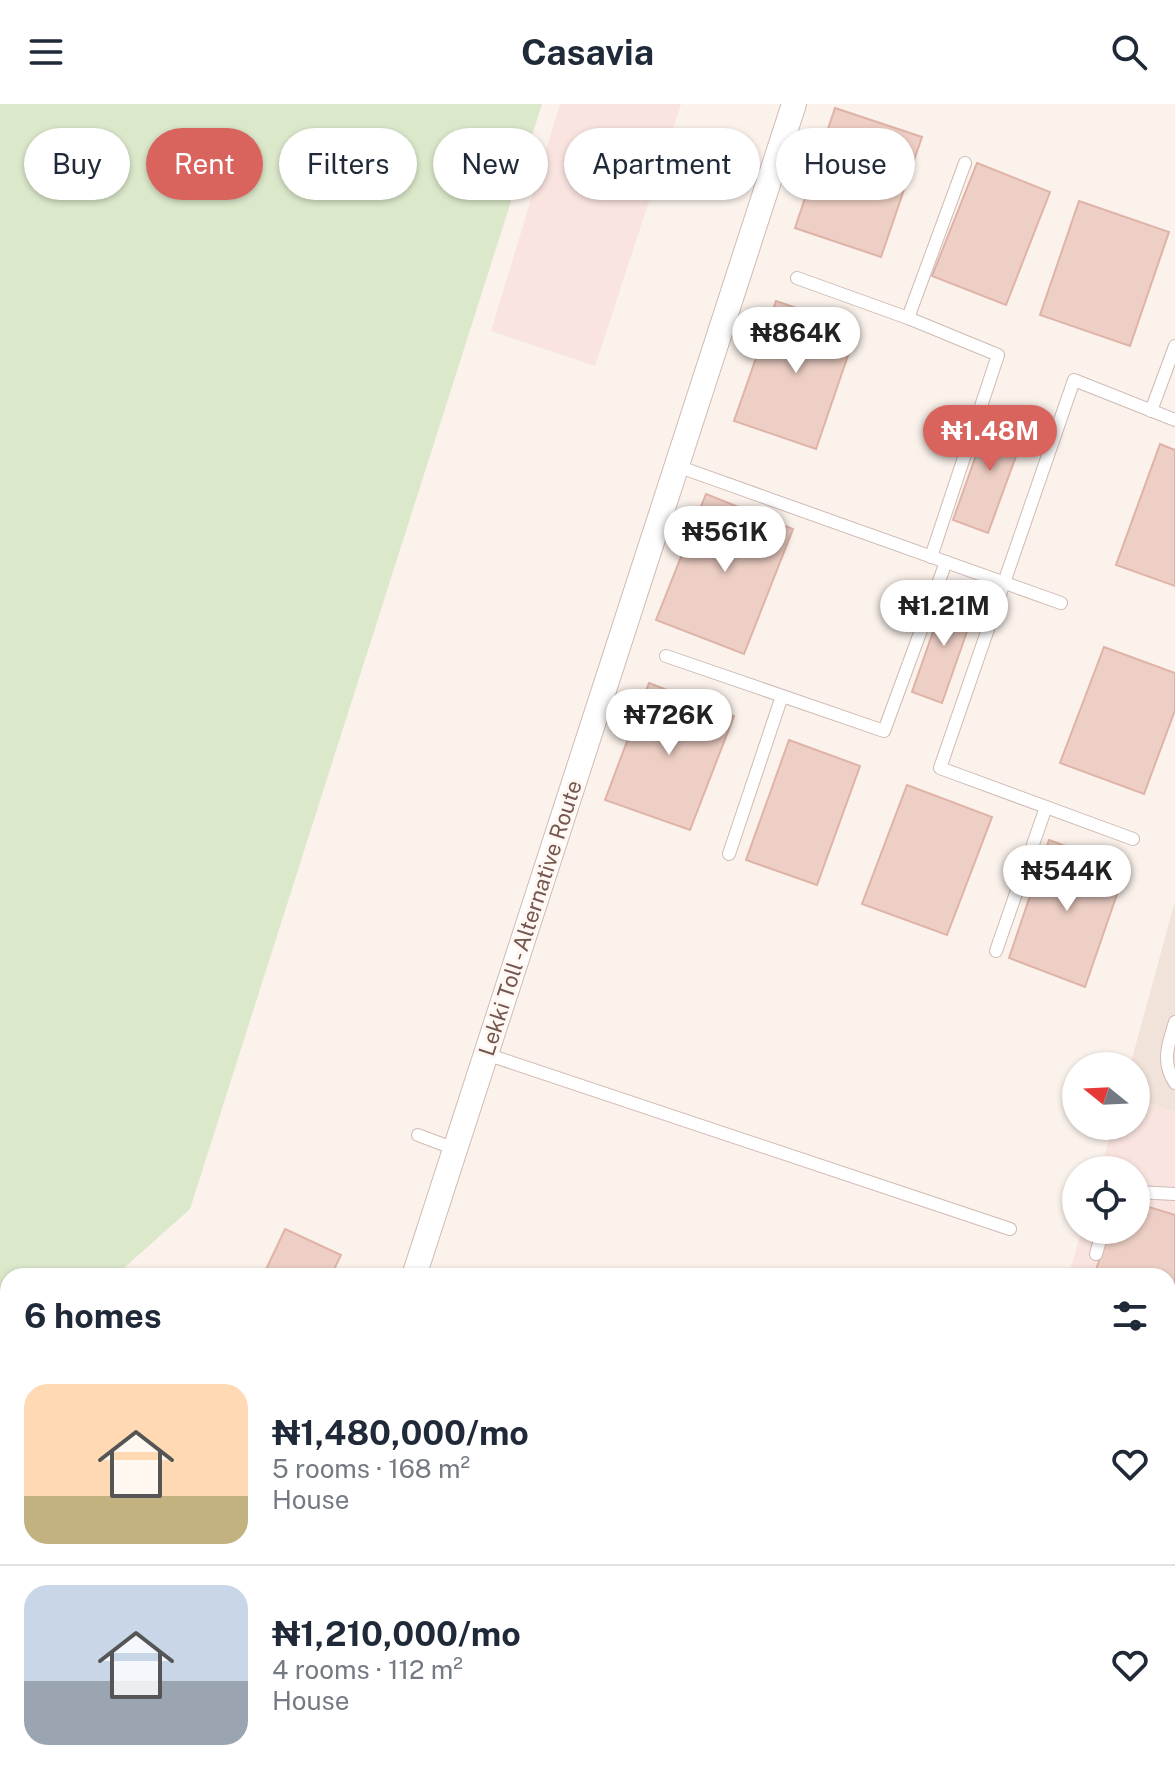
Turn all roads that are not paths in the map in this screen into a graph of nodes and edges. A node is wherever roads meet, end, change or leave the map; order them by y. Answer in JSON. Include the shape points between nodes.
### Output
{"nodes":[{"id":1,"x":794,"y":104,"type":"edge"},
{"id":2,"x":965,"y":163,"type":"dead end"},
{"id":3,"x":797,"y":278,"type":"dead end"},
{"id":4,"x":908,"y":318,"type":"junction"},
{"id":5,"x":1175,"y":346,"type":"edge"},
{"id":6,"x":1151,"y":411,"type":"junction"},
{"id":7,"x":1175,"y":420,"type":"edge"},
{"id":8,"x":677,"y":466,"type":"junction"},
{"id":9,"x":931,"y":557,"type":"junction"},
{"id":10,"x":946,"y":562,"type":"junction"},
{"id":11,"x":1002,"y":583,"type":"junction"},
{"id":12,"x":1061,"y":603,"type":"dead end"},
{"id":13,"x":666,"y":656,"type":"dead end"},
{"id":14,"x":782,"y":696,"type":"junction"},
{"id":15,"x":1046,"y":807,"type":"junction"},
{"id":16,"x":1133,"y":839,"type":"dead end"},
{"id":17,"x":729,"y":854,"type":"dead end"},
{"id":18,"x":996,"y":951,"type":"dead end"},
{"id":19,"x":1175,"y":1022,"type":"edge"},
{"id":20,"x":486,"y":1054,"type":"junction"},
{"id":21,"x":1175,"y":1083,"type":"edge"},
{"id":22,"x":418,"y":1135,"type":"dead end"},
{"id":23,"x":455,"y":1149,"type":"junction"},
{"id":24,"x":1150,"y":1193,"type":"edge"},
{"id":25,"x":1175,"y":1194,"type":"edge"},
{"id":26,"x":1010,"y":1229,"type":"dead end"},
{"id":27,"x":1099,"y":1244,"type":"edge"},
{"id":28,"x":1096,"y":1254,"type":"dead end"},
{"id":29,"x":417,"y":1268,"type":"edge"}],
"edges":[{"from":1,"to":8,"type":"street","name":"Lekki Toll - Alternative Route"},
{"from":2,"to":4,"type":"lane"},
{"from":3,"to":4,"type":"lane"},
{"from":4,"to":9,"type":"lane","via":[[998,355]]},
{"from":5,"to":6,"type":"lane"},
{"from":6,"to":7,"type":"lane"},
{"from":6,"to":11,"type":"lane","via":[[1074,380]]},
{"from":8,"to":9,"type":"lane"},
{"from":8,"to":20,"type":"street","name":"Lekki Toll - Alternative Route"},
{"from":9,"to":10,"type":"lane"},
{"from":10,"to":11,"type":"lane"},
{"from":10,"to":14,"type":"lane","via":[[884,731]]},
{"from":11,"to":12,"type":"lane"},
{"from":11,"to":15,"type":"lane","via":[[940,768]]},
{"from":13,"to":14,"type":"lane"},
{"from":14,"to":17,"type":"lane"},
{"from":15,"to":16,"type":"lane"},
{"from":15,"to":18,"type":"lane"},
{"from":19,"to":21,"type":"lane","via":[[1165,1052]]},
{"from":20,"to":23,"type":"street","name":"Lekki Toll - Alternative Route"},
{"from":20,"to":26,"type":"lane"},
{"from":22,"to":23,"type":"lane"},
{"from":23,"to":29,"type":"street","name":"Lekki Toll - Alternative Route"},
{"from":24,"to":25,"type":"lane"},
{"from":27,"to":28,"type":"lane"}]}
